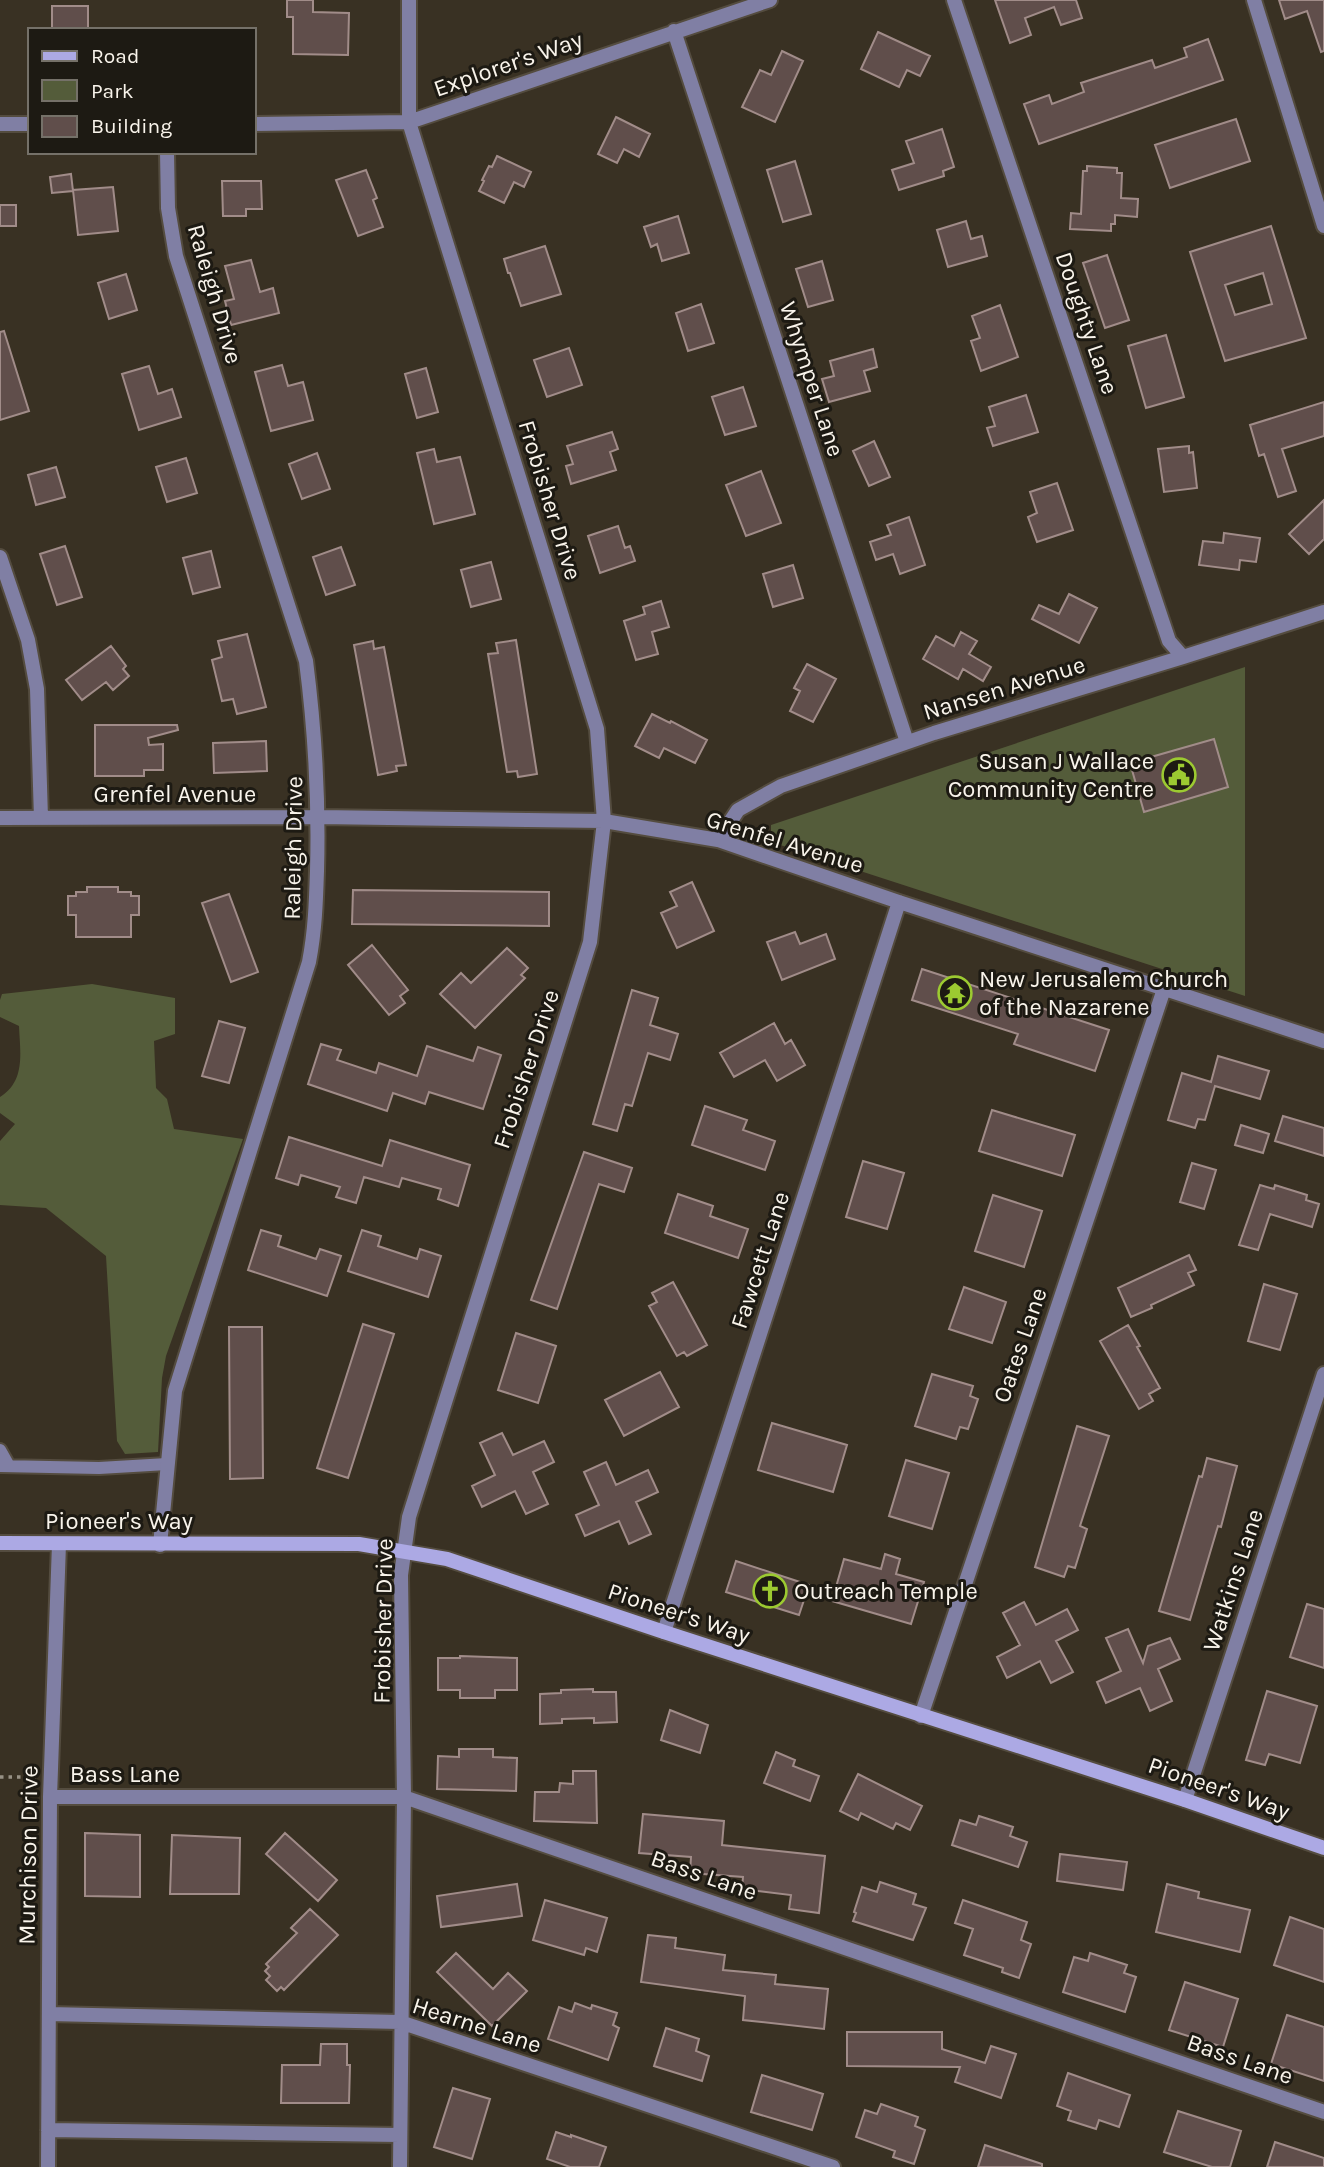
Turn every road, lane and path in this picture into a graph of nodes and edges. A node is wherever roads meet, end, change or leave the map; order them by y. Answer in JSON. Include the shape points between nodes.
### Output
{"nodes":[{"id":1,"x":409,"y":0,"type":"edge"},
{"id":2,"x":770,"y":0,"type":"edge"},
{"id":3,"x":954,"y":0,"type":"edge"},
{"id":4,"x":1254,"y":0,"type":"edge"},
{"id":5,"x":674,"y":31,"type":"junction"},
{"id":6,"x":409,"y":122,"type":"junction"},
{"id":7,"x":0,"y":124,"type":"edge"},
{"id":8,"x":28,"y":124,"type":"edge"},
{"id":9,"x":256,"y":124,"type":"edge"},
{"id":10,"x":167,"y":154,"type":"edge"},
{"id":11,"x":1324,"y":226,"type":"edge"},
{"id":12,"x":0,"y":557,"type":"edge"},
{"id":13,"x":1324,"y":612,"type":"edge"},
{"id":14,"x":1183,"y":657,"type":"junction"},
{"id":15,"x":907,"y":742,"type":"junction"},
{"id":16,"x":319,"y":817,"type":"junction"},
{"id":17,"x":0,"y":818,"type":"edge"},
{"id":18,"x":41,"y":818,"type":"junction"},
{"id":19,"x":604,"y":821,"type":"junction"},
{"id":20,"x":718,"y":840,"type":"junction"},
{"id":21,"x":899,"y":902,"type":"junction"},
{"id":22,"x":1164,"y":989,"type":"junction"},
{"id":23,"x":1324,"y":1041,"type":"edge"},
{"id":24,"x":1324,"y":1374,"type":"edge"},
{"id":25,"x":0,"y":1450,"type":"edge"},
{"id":26,"x":167,"y":1465,"type":"junction"},
{"id":27,"x":5,"y":1466,"type":"edge"},
{"id":28,"x":0,"y":1543,"type":"edge"},
{"id":29,"x":60,"y":1544,"type":"junction"},
{"id":30,"x":160,"y":1545,"type":"junction"},
{"id":31,"x":405,"y":1552,"type":"junction"},
{"id":32,"x":664,"y":1632,"type":"junction"},
{"id":33,"x":921,"y":1716,"type":"junction"},
{"id":34,"x":0,"y":1777,"type":"edge"},
{"id":35,"x":51,"y":1777,"type":"junction"},
{"id":36,"x":50,"y":1797,"type":"junction"},
{"id":37,"x":404,"y":1797,"type":"junction"},
{"id":38,"x":1185,"y":1800,"type":"junction"},
{"id":39,"x":1324,"y":1848,"type":"edge"},
{"id":40,"x":49,"y":2014,"type":"junction"},
{"id":41,"x":400,"y":2022,"type":"junction"},
{"id":42,"x":1324,"y":2112,"type":"edge"},
{"id":43,"x":48,"y":2130,"type":"junction"},
{"id":44,"x":400,"y":2135,"type":"junction"},
{"id":45,"x":48,"y":2167,"type":"edge"},
{"id":46,"x":400,"y":2167,"type":"edge"},
{"id":47,"x":833,"y":2167,"type":"edge"}],
"edges":[{"from":1,"to":6,"type":"street","name":"Frobisher Drive"},
{"from":2,"to":5,"type":"street","name":"Explorer's Way"},
{"from":3,"to":14,"type":"street","name":"Doughty Lane","via":[[1169,641]]},
{"from":4,"to":11,"type":"street"},
{"from":5,"to":6,"type":"street","name":"Explorer's Way"},
{"from":5,"to":15,"type":"street","name":"Whymper Lane"},
{"from":6,"to":9,"type":"street","name":"Explorer's Way"},
{"from":6,"to":19,"type":"street","name":"Frobisher Drive","via":[[597,729]]},
{"from":7,"to":8,"type":"street"},
{"from":10,"to":16,"type":"street","name":"Raleigh Drive","via":[[168,208],[176,256],[306,661]]},
{"from":12,"to":18,"type":"street","via":[[28,640],[37,689]]},
{"from":13,"to":14,"type":"street","name":"Nansen Avenue"},
{"from":14,"to":15,"type":"street","name":"Nansen Avenue"},
{"from":15,"to":20,"type":"street","name":"Nansen Avenue","via":[[781,786],[738,810]]},
{"from":16,"to":18,"type":"street","name":"Grenfel Avenue"},
{"from":16,"to":19,"type":"street","name":"Grenfel Avenue"},
{"from":16,"to":26,"type":"street","name":"Raleigh Drive","via":[[315,933],[309,962],[175,1391]]},
{"from":17,"to":18,"type":"street","name":"Grenfel Avenue"},
{"from":19,"to":20,"type":"street","name":"Grenfel Avenue"},
{"from":19,"to":31,"type":"street","name":"Frobisher Drive","via":[[590,942],[409,1517]]},
{"from":20,"to":21,"type":"street","name":"Grenfel Avenue"},
{"from":21,"to":22,"type":"street","name":"Grenfel Avenue"},
{"from":21,"to":32,"type":"street","name":"Fawcett Lane"},
{"from":22,"to":23,"type":"street","name":"Grenfel Avenue"},
{"from":22,"to":33,"type":"street","name":"Oates Lane"},
{"from":24,"to":38,"type":"street","name":"Watkins Lane"},
{"from":25,"to":27,"type":"lane"},
{"from":26,"to":27,"type":"lane"},
{"from":26,"to":30,"type":"street","name":"Raleigh Drive"},
{"from":28,"to":29,"type":"main road","name":"Pioneer's Way"},
{"from":29,"to":30,"type":"main road","name":"Pioneer's Way"},
{"from":29,"to":35,"type":"street","name":"Murchison Drive"},
{"from":30,"to":31,"type":"main road","name":"Pioneer's Way","via":[[359,1544]]},
{"from":31,"to":32,"type":"main road","name":"Pioneer's Way","via":[[447,1559]]},
{"from":31,"to":37,"type":"street","name":"Frobisher Drive","via":[[401,1575]]},
{"from":32,"to":33,"type":"main road","name":"Pioneer's Way"},
{"from":33,"to":38,"type":"main road","name":"Pioneer's Way"},
{"from":34,"to":35,"type":"path"},
{"from":35,"to":36,"type":"street","name":"Murchison Drive"},
{"from":36,"to":37,"type":"street","name":"Bass Lane"},
{"from":36,"to":40,"type":"street","name":"Murchison Drive"},
{"from":37,"to":41,"type":"street","name":"Frobisher Drive"},
{"from":37,"to":42,"type":"street","name":"Bass Lane"},
{"from":38,"to":39,"type":"main road","name":"Pioneer's Way"},
{"from":40,"to":41,"type":"street","name":"Hearne Lane"},
{"from":40,"to":43,"type":"street","name":"Murchison Drive"},
{"from":41,"to":44,"type":"street","name":"Frobisher Drive"},
{"from":41,"to":47,"type":"street","name":"Hearne Lane"},
{"from":43,"to":44,"type":"street"},
{"from":43,"to":45,"type":"street","name":"Murchison Drive"},
{"from":44,"to":46,"type":"street","name":"Frobisher Drive"}]}
